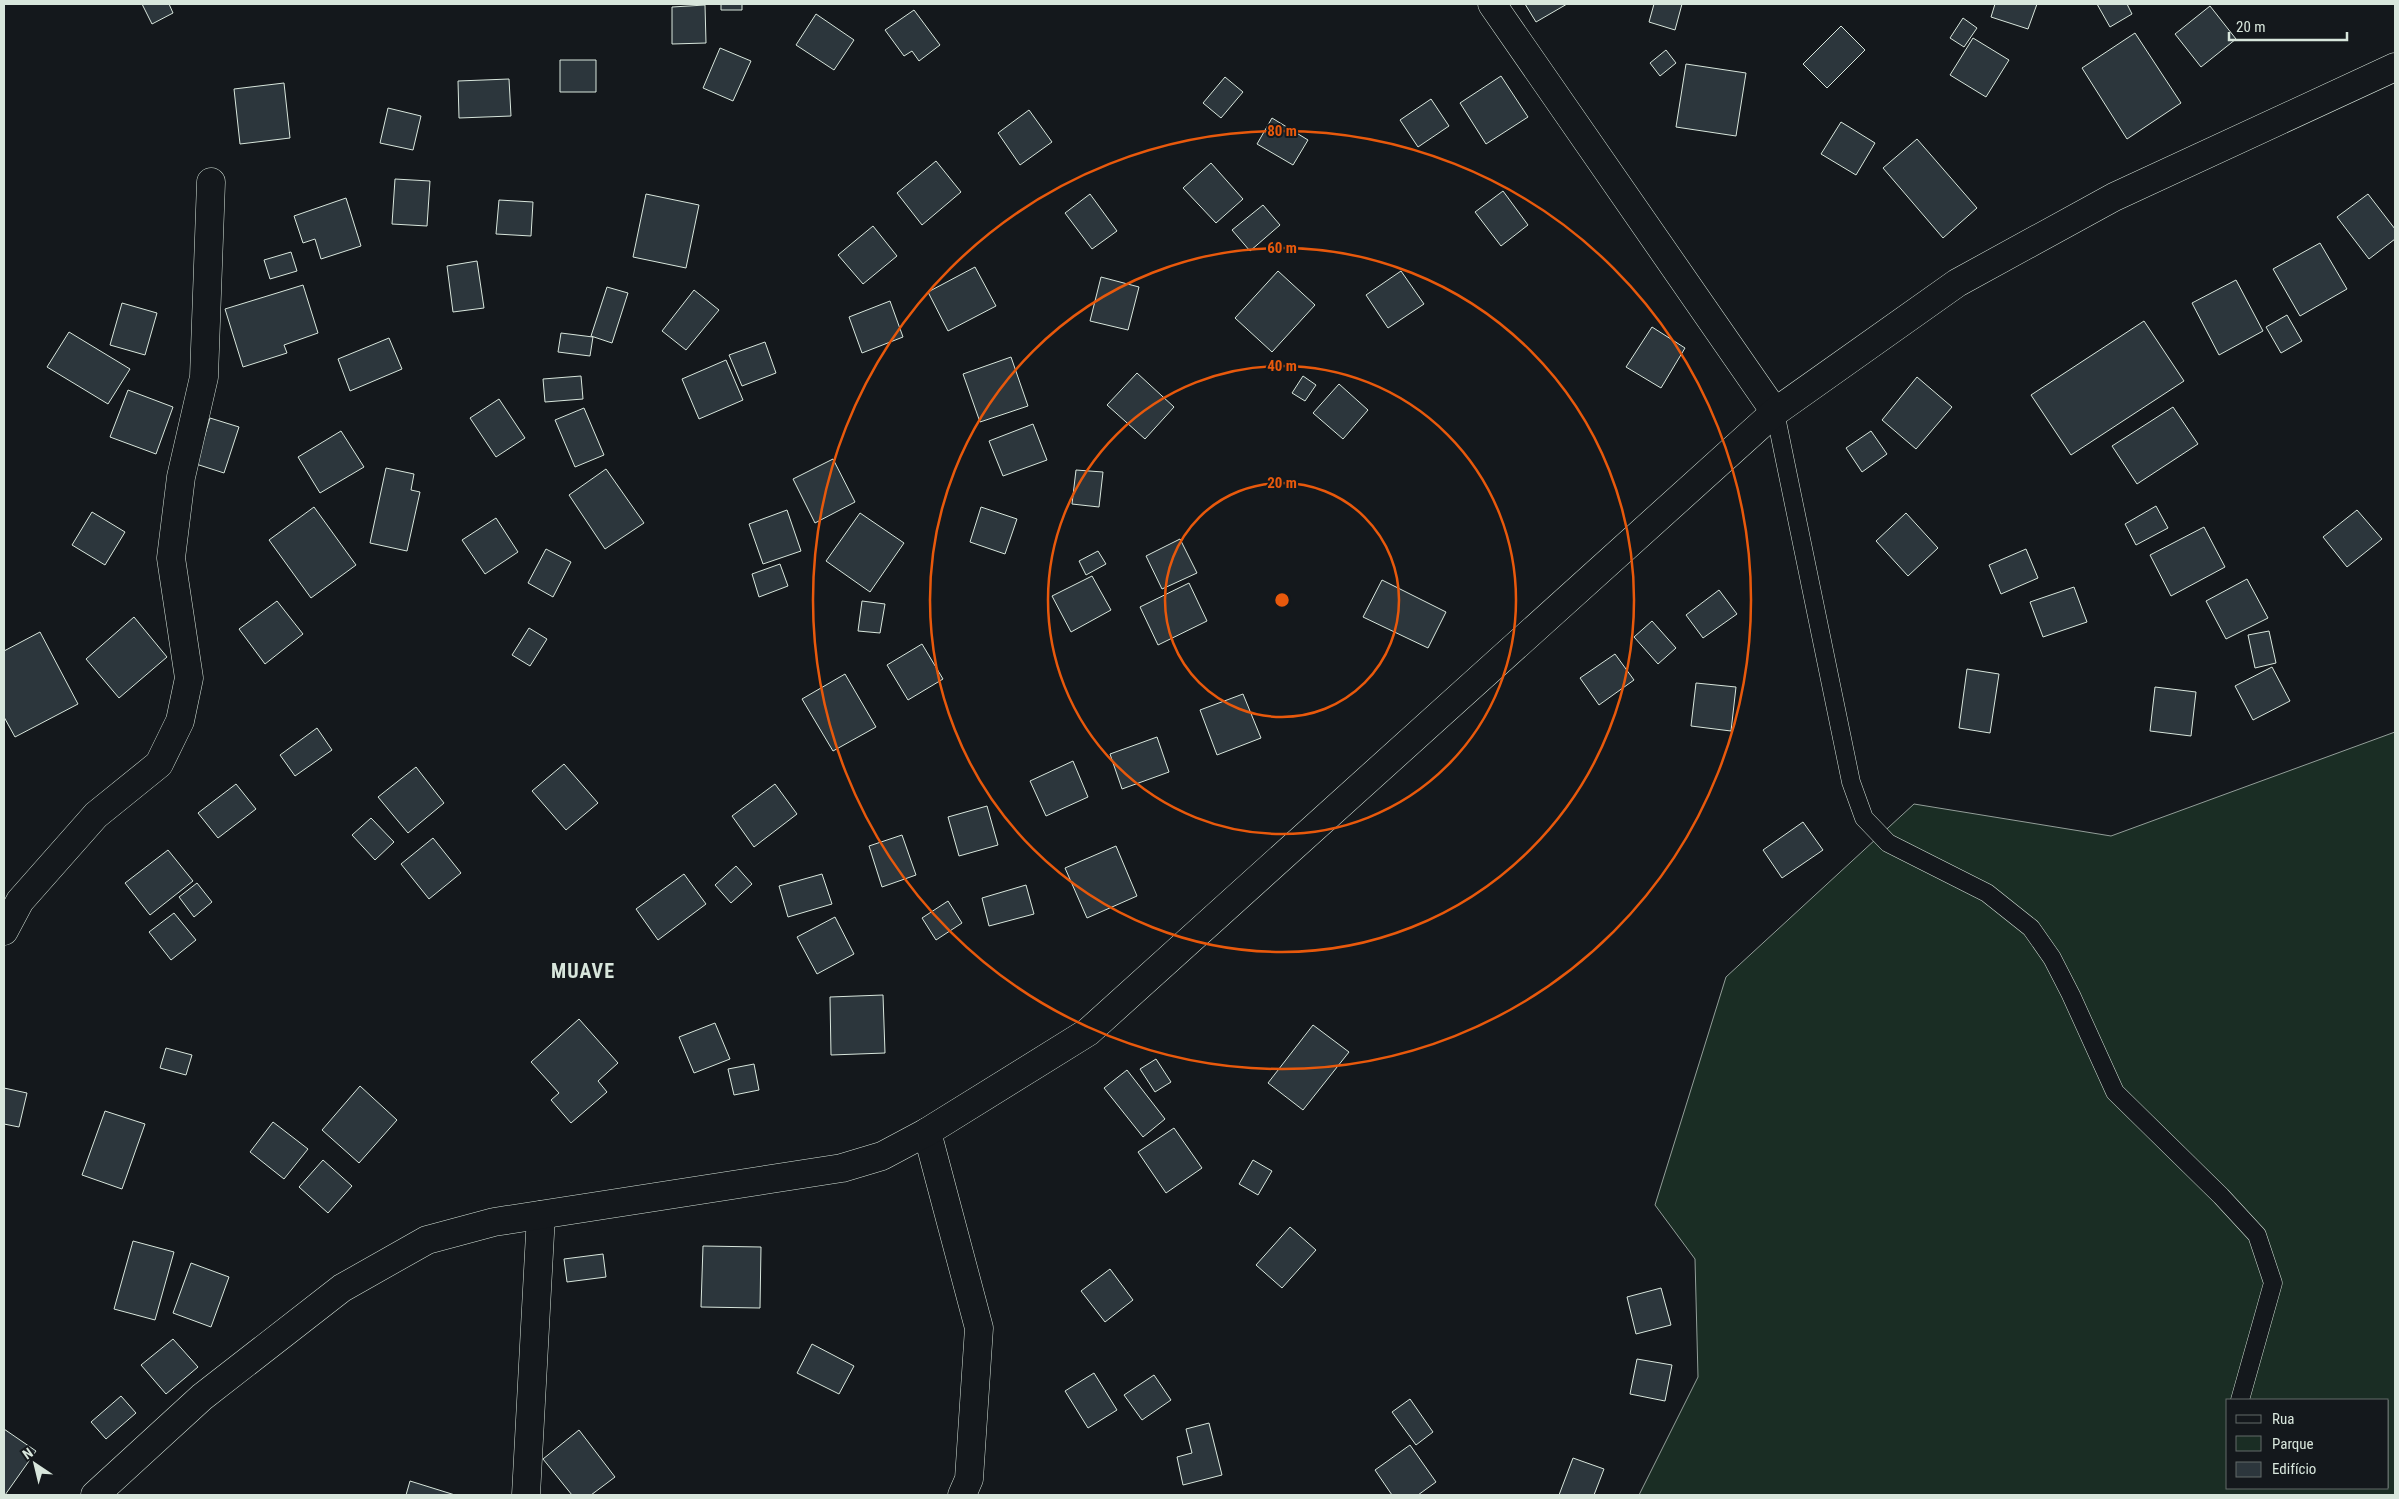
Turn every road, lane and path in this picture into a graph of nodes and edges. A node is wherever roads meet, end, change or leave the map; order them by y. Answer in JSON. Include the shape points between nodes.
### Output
{"nodes":[{"id":1,"x":1492,"y":4,"type":"edge"},
{"id":2,"x":2395,"y":67,"type":"edge"},
{"id":3,"x":211,"y":182,"type":"dead end"},
{"id":4,"x":1775,"y":412,"type":"junction"},
{"id":5,"x":4,"y":930,"type":"edge"},
{"id":6,"x":927,"y":1132,"type":"junction"},
{"id":7,"x":541,"y":1215,"type":"junction"},
{"id":8,"x":2240,"y":1399,"type":"edge"},
{"id":9,"x":95,"y":1495,"type":"edge"},
{"id":10,"x":526,"y":1495,"type":"edge"},
{"id":11,"x":962,"y":1495,"type":"edge"}],
"edges":[{"from":1,"to":4,"type":"street"},
{"from":2,"to":4,"type":"street","via":[[2114,197],[1966,278]]},
{"from":3,"to":5,"type":"street","via":[[204,377],[182,477],[171,558],[188,678],[180,721],[159,764],[96,815],[20,901]]},
{"from":4,"to":6,"type":"street","via":[[1088,1032]]},
{"from":4,"to":8,"type":"lane","via":[[1851,782],[1864,818],[1888,843],[1986,893],[2031,928],[2072,995],[2115,1092],[2215,1189],[2257,1235],[2273,1283]]},
{"from":6,"to":7,"type":"street","via":[[882,1156],[842,1168]]},
{"from":6,"to":11,"type":"street","via":[[979,1328],[969,1479]]},
{"from":7,"to":9,"type":"street","via":[[494,1222],[427,1240],[342,1288],[202,1397]]},
{"from":7,"to":10,"type":"street"}]}
